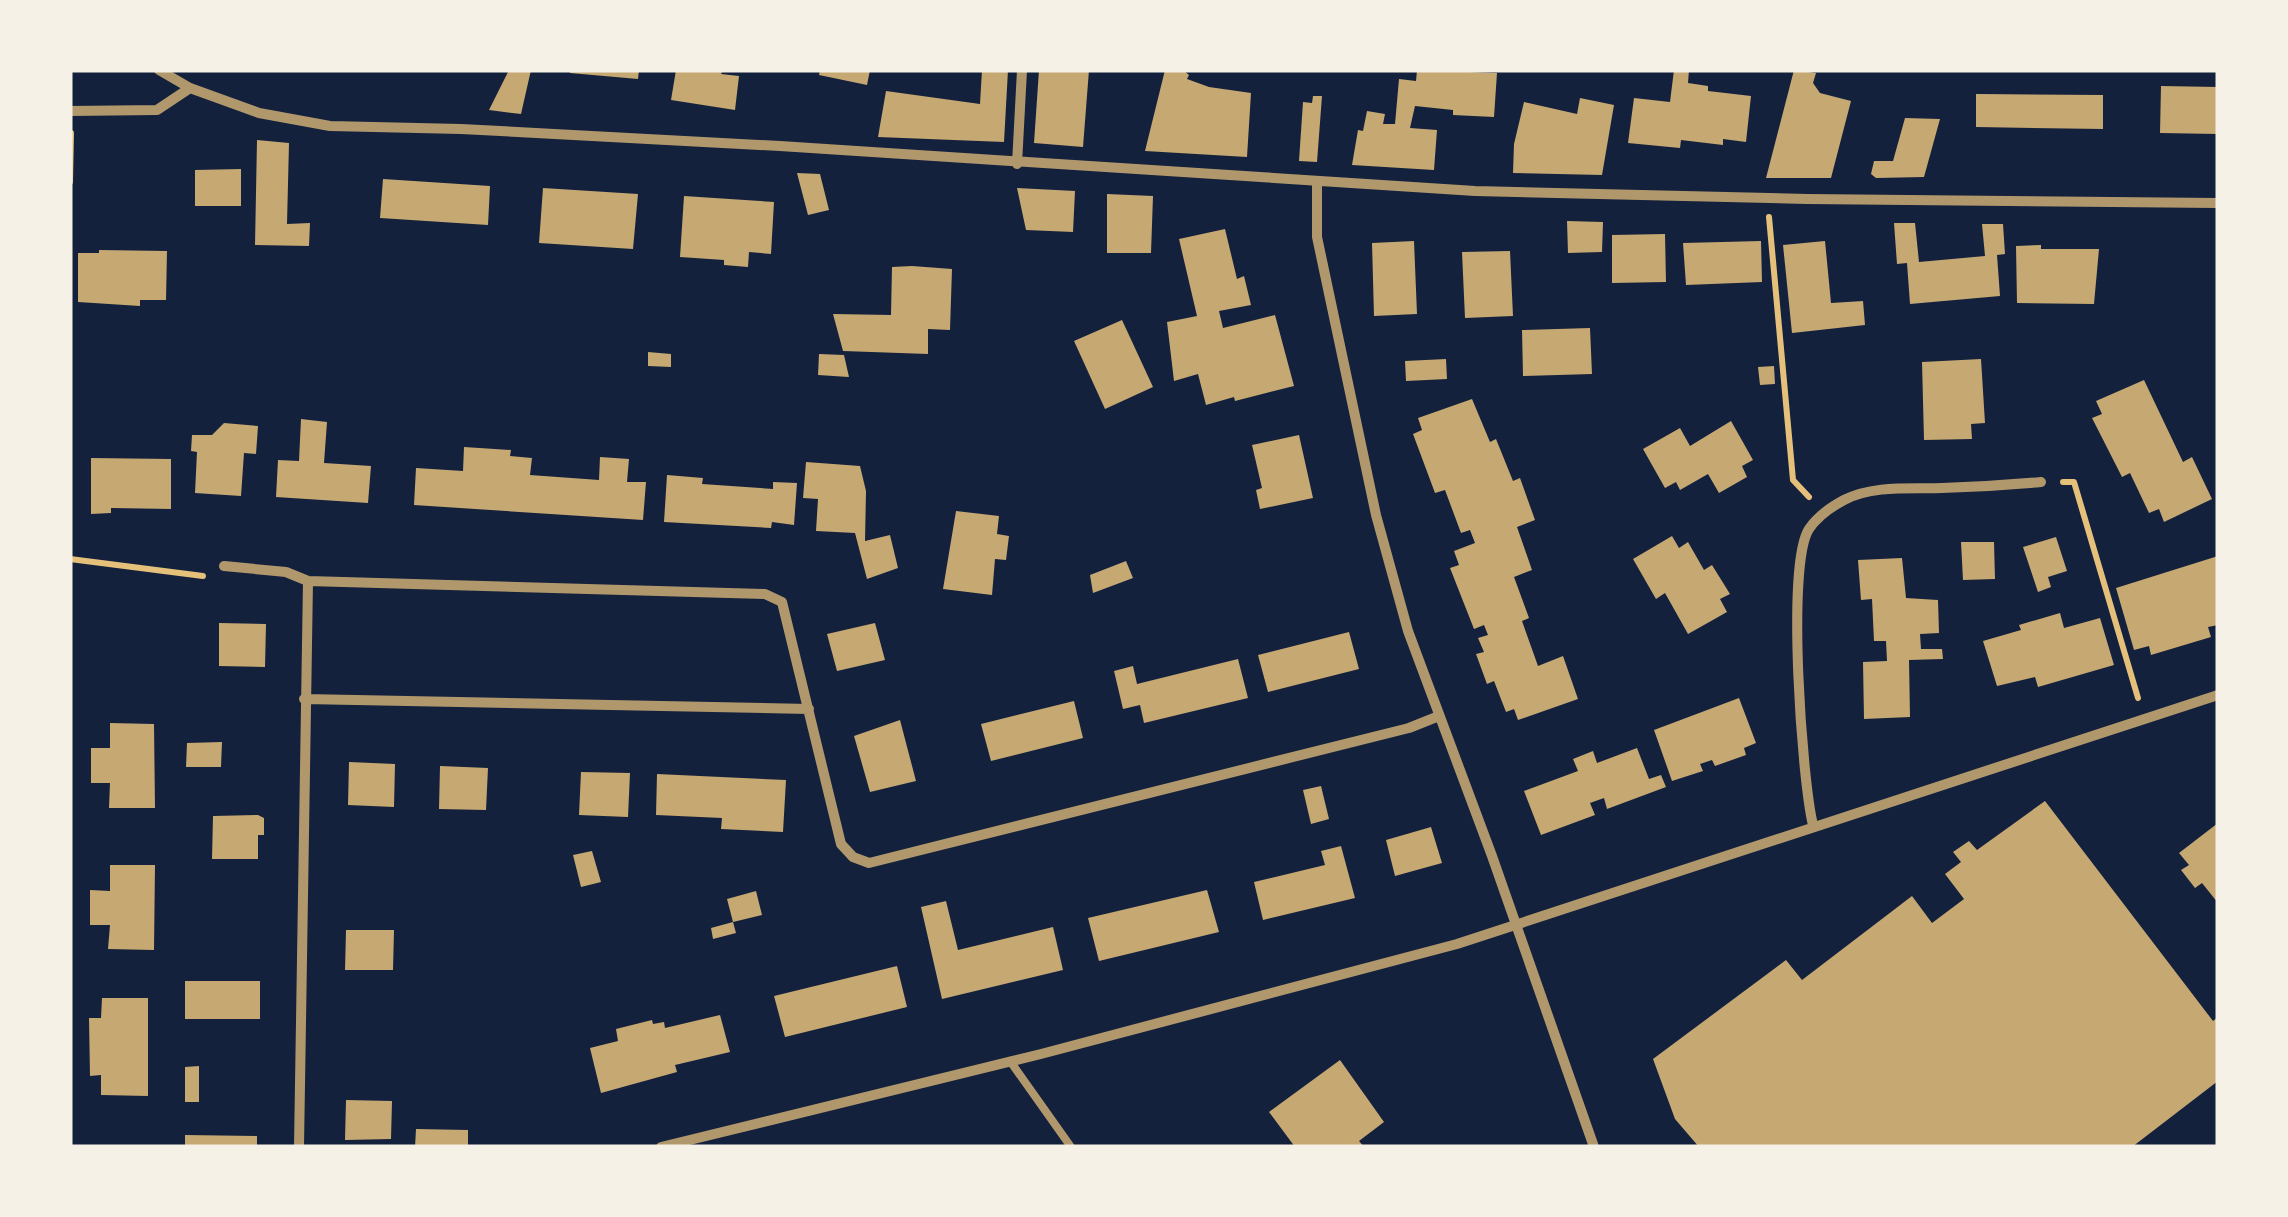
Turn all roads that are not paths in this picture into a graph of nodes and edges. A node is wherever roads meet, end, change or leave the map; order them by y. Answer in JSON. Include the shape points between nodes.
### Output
{"nodes":[{"id":1,"x":159,"y":70,"type":"edge"},
{"id":2,"x":1022,"y":70,"type":"edge"},
{"id":3,"x":190,"y":88,"type":"junction"},
{"id":4,"x":70,"y":111,"type":"edge"},
{"id":5,"x":1017,"y":164,"type":"junction"},
{"id":6,"x":1318,"y":182,"type":"junction"},
{"id":7,"x":2218,"y":203,"type":"edge"},
{"id":8,"x":2042,"y":482,"type":"road end"},
{"id":9,"x":224,"y":566,"type":"road end"},
{"id":10,"x":308,"y":581,"type":"junction"},
{"id":11,"x":2218,"y":694,"type":"edge"},
{"id":12,"x":304,"y":699,"type":"junction"},
{"id":13,"x":809,"y":708,"type":"junction"},
{"id":14,"x":1439,"y":716,"type":"junction"},
{"id":15,"x":1813,"y":826,"type":"junction"},
{"id":16,"x":1516,"y":924,"type":"junction"},
{"id":17,"x":1010,"y":1061,"type":"junction"},
{"id":18,"x":298,"y":1147,"type":"edge"},
{"id":19,"x":661,"y":1147,"type":"edge"},
{"id":20,"x":1072,"y":1147,"type":"edge"},
{"id":21,"x":1594,"y":1147,"type":"edge"}],
"edges":[{"from":1,"to":3,"type":"street"},
{"from":2,"to":5,"type":"street"},
{"from":3,"to":4,"type":"street","via":[[157,110]]},
{"from":3,"to":5,"type":"street","via":[[259,113],[330,126]]},
{"from":5,"to":6,"type":"street"},
{"from":6,"to":7,"type":"street","via":[[1767,198]]},
{"from":6,"to":14,"type":"street","via":[[1317,237],[1376,515]]},
{"from":8,"to":15,"type":"street","via":[[1874,491],[1846,499],[1808,530],[1798,558],[1797,597]]},
{"from":9,"to":10,"type":"street"},
{"from":10,"to":12,"type":"street"},
{"from":10,"to":13,"type":"street","via":[[765,594],[782,602]]},
{"from":11,"to":15,"type":"street"},
{"from":12,"to":13,"type":"street"},
{"from":12,"to":18,"type":"street"},
{"from":13,"to":14,"type":"street","via":[[841,844],[869,863]]},
{"from":14,"to":16,"type":"street"},
{"from":15,"to":16,"type":"street"},
{"from":16,"to":17,"type":"street"},
{"from":16,"to":21,"type":"street"},
{"from":17,"to":19,"type":"street"},
{"from":17,"to":20,"type":"lane"}]}
